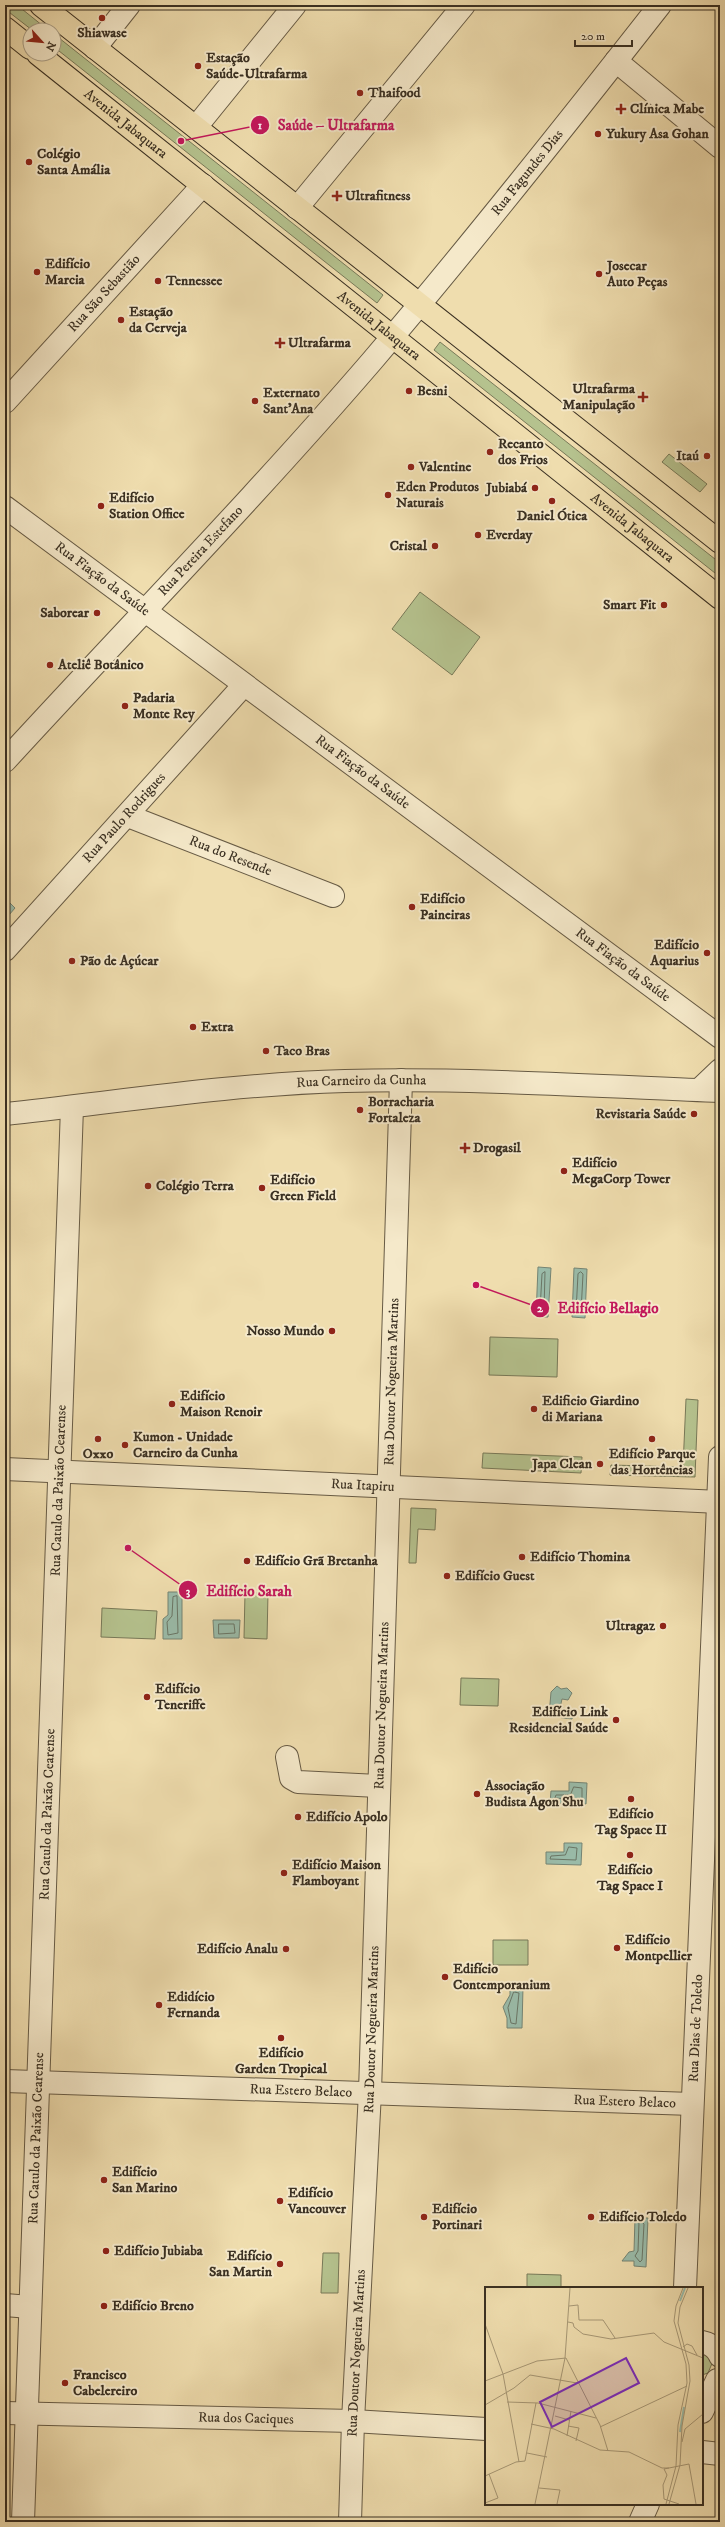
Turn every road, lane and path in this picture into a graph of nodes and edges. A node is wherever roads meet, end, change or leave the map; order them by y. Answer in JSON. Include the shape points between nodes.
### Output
{"nodes":[{"id":1,"x":41,"y":5,"type":"edge"},
{"id":2,"x":130,"y":5,"type":"edge"},
{"id":3,"x":295,"y":5,"type":"edge"},
{"id":4,"x":464,"y":5,"type":"edge"},
{"id":5,"x":660,"y":5,"type":"edge"},
{"id":6,"x":5,"y":28,"type":"edge"},
{"id":7,"x":22,"y":42,"type":"edge"},
{"id":8,"x":95,"y":48,"type":"junction"},
{"id":9,"x":616,"y":61,"type":"junction"},
{"id":10,"x":48,"y":62,"type":"edge"},
{"id":11,"x":196,"y":127,"type":"junction"},
{"id":12,"x":720,"y":146,"type":"edge"},
{"id":13,"x":203,"y":186,"type":"junction"},
{"id":14,"x":297,"y":208,"type":"junction"},
{"id":15,"x":419,"y":304,"type":"junction"},
{"id":16,"x":392,"y":336,"type":"junction"},
{"id":17,"x":5,"y":402,"type":"edge"},
{"id":18,"x":5,"y":508,"type":"edge"},
{"id":19,"x":720,"y":542,"type":"edge"},
{"id":20,"x":720,"y":598,"type":"edge"},
{"id":21,"x":144,"y":612,"type":"junction"},
{"id":22,"x":243,"y":686,"type":"junction"},
{"id":23,"x":6,"y":757,"type":"edge"},
{"id":24,"x":128,"y":816,"type":"junction"},
{"id":25,"x":333,"y":896,"type":"dead end"},
{"id":26,"x":5,"y":950,"type":"edge"},
{"id":27,"x":720,"y":1037,"type":"edge"},
{"id":28,"x":720,"y":1070,"type":"edge"},
{"id":29,"x":401,"y":1080,"type":"junction"},
{"id":30,"x":710,"y":1091,"type":"edge"},
{"id":31,"x":72,"y":1107,"type":"junction"},
{"id":32,"x":5,"y":1114,"type":"edge"},
{"id":33,"x":720,"y":1457,"type":"edge"},
{"id":34,"x":5,"y":1469,"type":"edge"},
{"id":35,"x":61,"y":1471,"type":"junction"},
{"id":36,"x":388,"y":1486,"type":"junction"},
{"id":37,"x":720,"y":1502,"type":"edge"},
{"id":38,"x":287,"y":1758,"type":"dead end"},
{"id":39,"x":378,"y":1786,"type":"junction"},
{"id":40,"x":5,"y":2081,"type":"edge"},
{"id":41,"x":38,"y":2082,"type":"junction"},
{"id":42,"x":370,"y":2092,"type":"junction"},
{"id":43,"x":692,"y":2104,"type":"junction"},
{"id":44,"x":685,"y":2287,"type":"edge"},
{"id":45,"x":5,"y":2305,"type":"edge"},
{"id":46,"x":30,"y":2307,"type":"junction"},
{"id":47,"x":703,"y":2342,"type":"edge"},
{"id":48,"x":720,"y":2356,"type":"edge"},
{"id":49,"x":713,"y":2379,"type":"edge"},
{"id":50,"x":703,"y":2409,"type":"edge"},
{"id":51,"x":5,"y":2413,"type":"edge"},
{"id":52,"x":27,"y":2414,"type":"junction"},
{"id":53,"x":352,"y":2421,"type":"junction"},
{"id":54,"x":485,"y":2429,"type":"edge"},
{"id":55,"x":703,"y":2452,"type":"edge"},
{"id":56,"x":720,"y":2454,"type":"edge"},
{"id":57,"x":648,"y":2505,"type":"edge"},
{"id":58,"x":23,"y":2522,"type":"edge"},
{"id":59,"x":350,"y":2522,"type":"edge"},
{"id":60,"x":640,"y":2522,"type":"edge"}],
"edges":[{"from":1,"to":8,"type":"main road"},
{"from":2,"to":8,"type":"street"},
{"from":3,"to":11,"type":"street"},
{"from":4,"to":14,"type":"street"},
{"from":5,"to":9,"type":"street","name":"Rua Fagundes Dias"},
{"from":6,"to":7,"type":"main road"},
{"from":8,"to":11,"type":"main road"},
{"from":9,"to":12,"type":"street"},
{"from":9,"to":15,"type":"street","name":"Rua Fagundes Dias"},
{"from":10,"to":13,"type":"main road","name":"Avenida Jabaquara"},
{"from":11,"to":14,"type":"main road"},
{"from":13,"to":16,"type":"main road","name":"Avenida Jabaquara"},
{"from":13,"to":17,"type":"street","name":"Rua São Sebastião"},
{"from":14,"to":15,"type":"main road"},
{"from":15,"to":16,"type":"street","name":"Rua Fagundes Dias"},
{"from":15,"to":19,"type":"main road"},
{"from":16,"to":20,"type":"main road","name":"Avenida Jabaquara"},
{"from":16,"to":21,"type":"street","name":"Rua Pereira Estefano"},
{"from":18,"to":21,"type":"street","name":"Rua Fiação da Saúde"},
{"from":21,"to":22,"type":"street","name":"Rua Fiação da Saúde"},
{"from":21,"to":23,"type":"street","name":"Rua Pereira Estefano"},
{"from":22,"to":24,"type":"street","name":"Rua Paulo Rodrigues"},
{"from":22,"to":27,"type":"street","name":"Rua Fiação da Saúde"},
{"from":24,"to":25,"type":"street","name":"Rua do Resende"},
{"from":24,"to":26,"type":"street","name":"Rua Paulo Rodrigues"},
{"from":28,"to":30,"type":"street"},
{"from":29,"to":30,"type":"street","name":"Rua Carneiro da Cunha"},
{"from":29,"to":31,"type":"street","name":"Rua Carneiro da Cunha","via":[[230,1088]]},
{"from":29,"to":36,"type":"street","name":"Rua Doutor Nogueira Martins"},
{"from":31,"to":32,"type":"street","name":"Rua Carneiro da Cunha"},
{"from":31,"to":35,"type":"street","name":"Rua Catulo da Paixão Cearense"},
{"from":33,"to":37,"type":"street","name":"Rua Dias de Toledo"},
{"from":34,"to":35,"type":"street","name":"Rua Itapiru"},
{"from":35,"to":36,"type":"street","name":"Rua Itapiru"},
{"from":35,"to":41,"type":"street","name":"Rua Catulo da Paixão Cearense"},
{"from":36,"to":37,"type":"street","name":"Rua Itapiru"},
{"from":36,"to":39,"type":"street","name":"Rua Doutor Nogueira Martins"},
{"from":37,"to":43,"type":"street","name":"Rua Dias de Toledo"},
{"from":38,"to":39,"type":"street","via":[[291,1778],[298,1782]]},
{"from":39,"to":42,"type":"street","name":"Rua Doutor Nogueira Martins"},
{"from":40,"to":41,"type":"street","name":"Rua Estero Belaco"},
{"from":41,"to":42,"type":"street","name":"Rua Estero Belaco"},
{"from":41,"to":46,"type":"street","name":"Rua Catulo da Paixão Cearense"},
{"from":42,"to":43,"type":"street","name":"Rua Estero Belaco"},
{"from":42,"to":53,"type":"street","name":"Rua Doutor Nogueira Martins"},
{"from":43,"to":44,"type":"street","name":"Rua Dias de Toledo"},
{"from":45,"to":46,"type":"street"},
{"from":46,"to":52,"type":"street","name":"Rua Catulo da Paixão Cearense"},
{"from":47,"to":48,"type":"street","via":[[718,2350]]},
{"from":49,"to":50,"type":"street"},
{"from":51,"to":52,"type":"street","name":"Rua dos Caciques"},
{"from":52,"to":53,"type":"street","name":"Rua dos Caciques"},
{"from":52,"to":58,"type":"street","name":"Rua Catulo da Paixão Cearense"},
{"from":53,"to":54,"type":"street","name":"Rua dos Caciques"},
{"from":53,"to":59,"type":"street","name":"Rua Doutor Nogueira Martins"},
{"from":55,"to":56,"type":"street"},
{"from":57,"to":60,"type":"street"}]}
